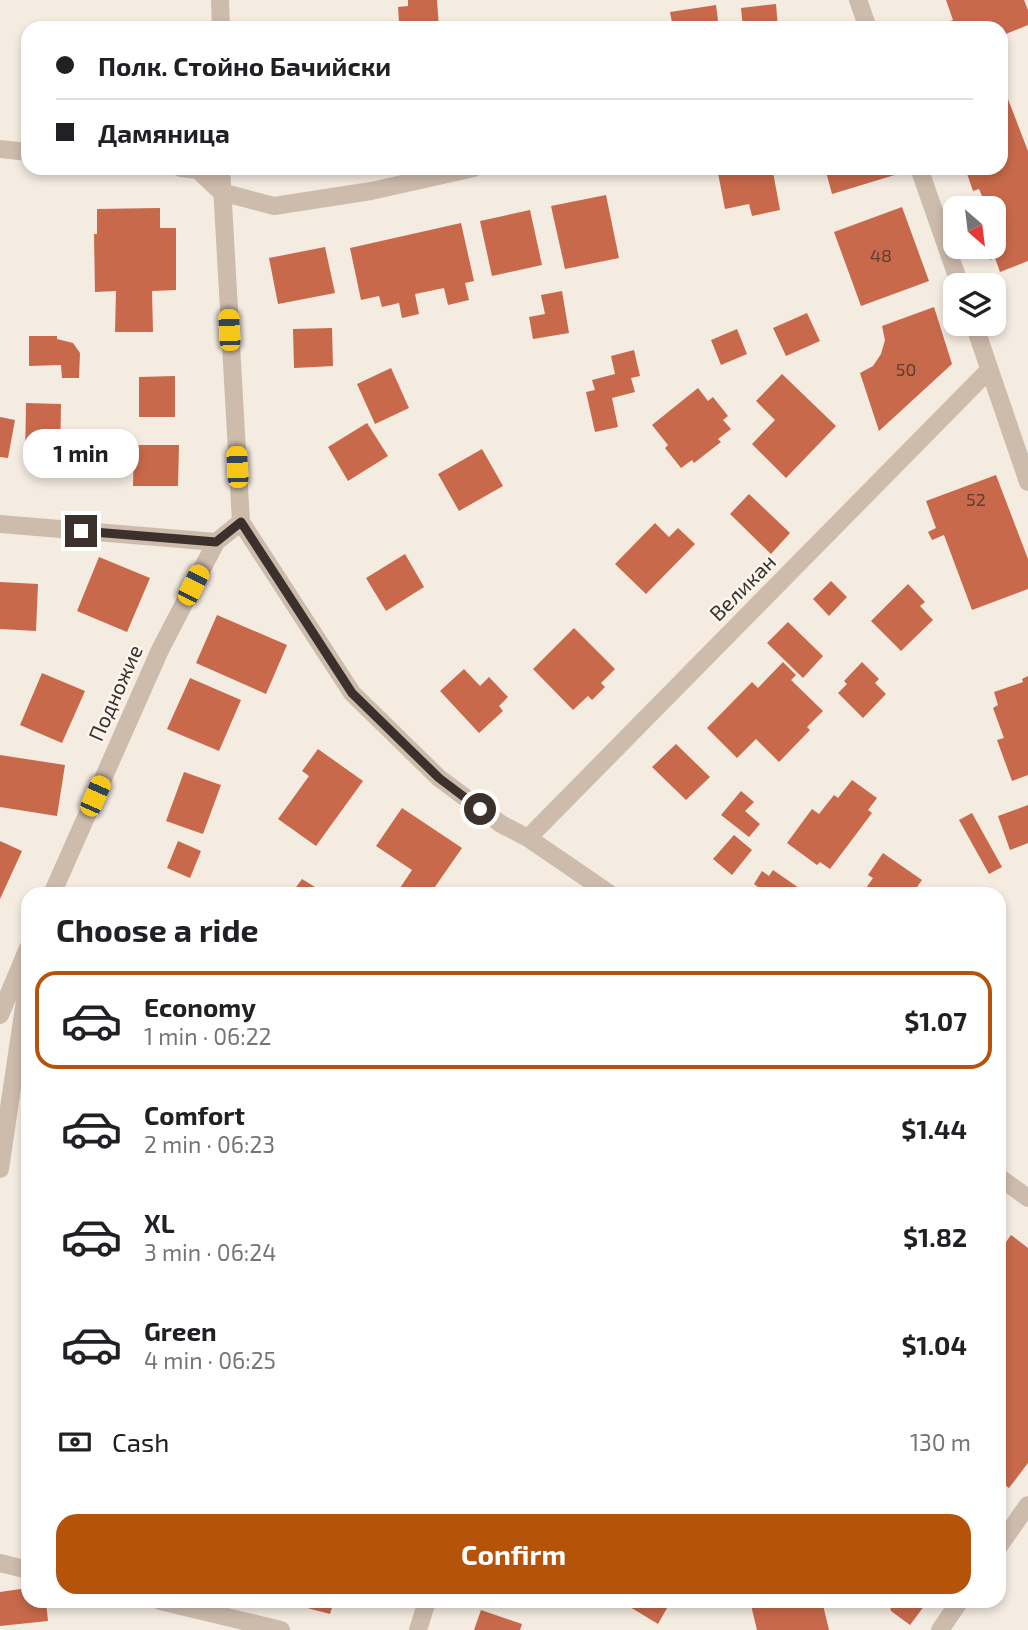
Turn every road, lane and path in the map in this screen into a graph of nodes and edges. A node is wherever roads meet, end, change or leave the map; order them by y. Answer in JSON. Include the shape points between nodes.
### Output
{"nodes":[{"id":1,"x":220,"y":0,"type":"edge"},
{"id":2,"x":858,"y":0,"type":"edge"},
{"id":3,"x":220,"y":21,"type":"edge"},
{"id":4,"x":866,"y":21,"type":"edge"},
{"id":5,"x":0,"y":149,"type":"edge"},
{"id":6,"x":21,"y":151,"type":"edge"},
{"id":7,"x":203,"y":175,"type":"edge"},
{"id":8,"x":221,"y":175,"type":"edge"},
{"id":9,"x":443,"y":175,"type":"edge"},
{"id":10,"x":921,"y":175,"type":"edge"},
{"id":11,"x":221,"y":192,"type":"junction"},
{"id":12,"x":956,"y":273,"type":"edge"},
{"id":13,"x":978,"y":336,"type":"edge"},
{"id":14,"x":989,"y":370,"type":"junction"},
{"id":15,"x":1028,"y":482,"type":"edge"},
{"id":16,"x":241,"y":522,"type":"junction"},
{"id":17,"x":0,"y":524,"type":"edge"},
{"id":18,"x":216,"y":542,"type":"junction"},
{"id":19,"x":528,"y":838,"type":"junction"},
{"id":20,"x":55,"y":887,"type":"edge"},
{"id":21,"x":600,"y":887,"type":"edge"},
{"id":22,"x":21,"y":965,"type":"edge"},
{"id":23,"x":21,"y":1010,"type":"edge"},
{"id":24,"x":0,"y":1015,"type":"edge"},
{"id":25,"x":8,"y":1067,"type":"edge"},
{"id":26,"x":0,"y":1169,"type":"edge"},
{"id":27,"x":1006,"y":1182,"type":"edge"},
{"id":28,"x":1028,"y":1198,"type":"edge"},
{"id":29,"x":1028,"y":1505,"type":"edge"},
{"id":30,"x":1006,"y":1536,"type":"edge"},
{"id":31,"x":0,"y":1563,"type":"edge"},
{"id":32,"x":21,"y":1568,"type":"edge"},
{"id":33,"x":189,"y":1608,"type":"edge"},
{"id":34,"x":425,"y":1608,"type":"edge"},
{"id":35,"x":955,"y":1608,"type":"edge"},
{"id":36,"x":281,"y":1630,"type":"edge"},
{"id":37,"x":418,"y":1630,"type":"edge"},
{"id":38,"x":940,"y":1630,"type":"edge"}],
"edges":[{"from":1,"to":3,"type":"street"},
{"from":2,"to":4,"type":"street"},
{"from":5,"to":6,"type":"street"},
{"from":7,"to":11,"type":"street"},
{"from":8,"to":11,"type":"street"},
{"from":9,"to":11,"type":"street","via":[[274,206]]},
{"from":10,"to":12,"type":"street"},
{"from":11,"to":16,"type":"street"},
{"from":13,"to":14,"type":"street"},
{"from":14,"to":15,"type":"street"},
{"from":14,"to":19,"type":"street","name":"Великан"},
{"from":16,"to":18,"type":"street","name":"Подножие"},
{"from":16,"to":19,"type":"street","via":[[352,693],[439,778]]},
{"from":17,"to":18,"type":"street"},
{"from":18,"to":20,"type":"street","name":"Подножие","via":[[160,650]]},
{"from":19,"to":21,"type":"street"},
{"from":22,"to":24,"type":"street"},
{"from":23,"to":25,"type":"street"},
{"from":25,"to":26,"type":"street"},
{"from":27,"to":28,"type":"street"},
{"from":29,"to":30,"type":"street"},
{"from":31,"to":32,"type":"street"},
{"from":33,"to":36,"type":"street"},
{"from":34,"to":37,"type":"street"},
{"from":35,"to":38,"type":"street"}]}
